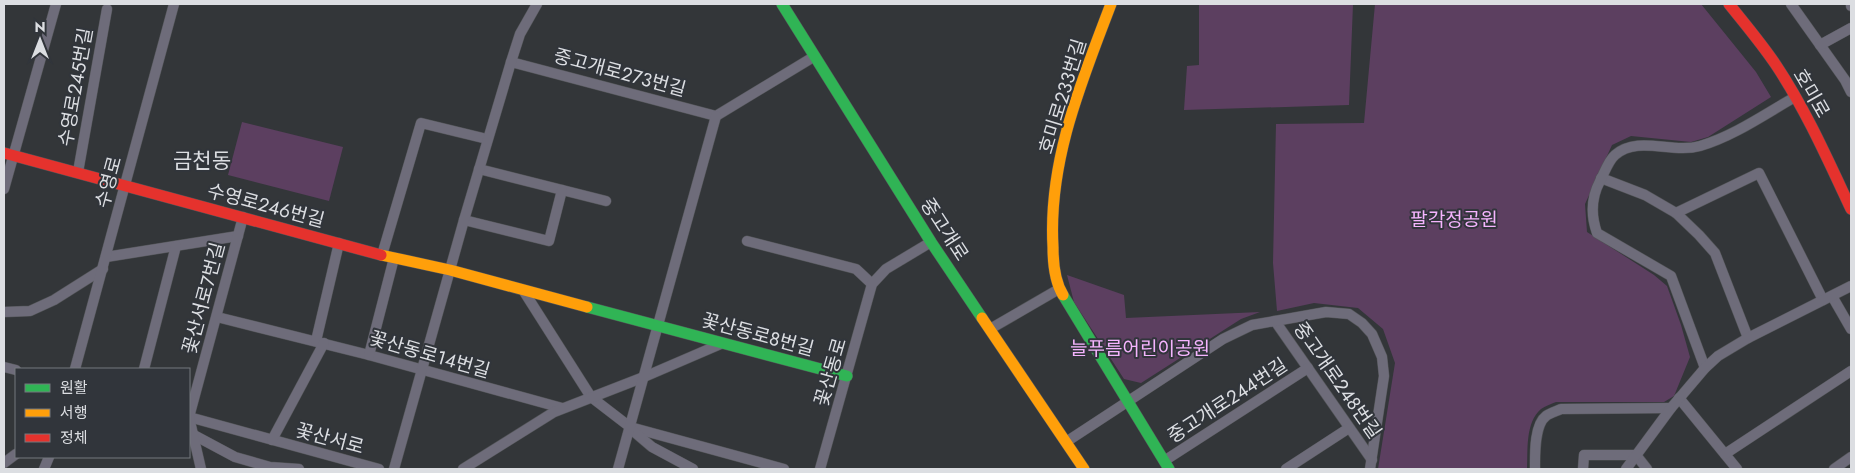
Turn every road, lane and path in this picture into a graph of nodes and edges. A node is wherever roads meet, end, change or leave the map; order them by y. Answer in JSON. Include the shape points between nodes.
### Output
{"nodes":[{"id":1,"x":56,"y":4,"type":"edge"},
{"id":2,"x":174,"y":4,"type":"edge"},
{"id":3,"x":537,"y":4,"type":"edge"},
{"id":4,"x":782,"y":4,"type":"edge"},
{"id":5,"x":1111,"y":4,"type":"edge"},
{"id":6,"x":1729,"y":4,"type":"edge"},
{"id":7,"x":1791,"y":4,"type":"edge"},
{"id":8,"x":107,"y":9,"type":"dead end"},
{"id":9,"x":1851,"y":28,"type":"edge"},
{"id":10,"x":1820,"y":45,"type":"junction"},
{"id":11,"x":815,"y":56,"type":"junction"},
{"id":12,"x":511,"y":62,"type":"junction"},
{"id":13,"x":1851,"y":92,"type":"edge"},
{"id":14,"x":1795,"y":97,"type":"junction"},
{"id":15,"x":716,"y":116,"type":"junction"},
{"id":16,"x":487,"y":139,"type":"junction"},
{"id":17,"x":9,"y":154,"type":"edge"},
{"id":18,"x":479,"y":169,"type":"junction"},
{"id":19,"x":78,"y":172,"type":"junction"},
{"id":20,"x":1601,"y":178,"type":"junction"},
{"id":21,"x":126,"y":184,"type":"junction"},
{"id":22,"x":4,"y":189,"type":"edge"},
{"id":23,"x":562,"y":190,"type":"junction"},
{"id":24,"x":606,"y":201,"type":"dead end"},
{"id":25,"x":1851,"y":209,"type":"edge"},
{"id":26,"x":1676,"y":212,"type":"junction"},
{"id":27,"x":243,"y":217,"type":"junction"},
{"id":28,"x":464,"y":220,"type":"junction"},
{"id":29,"x":238,"y":236,"type":"junction"},
{"id":30,"x":747,"y":241,"type":"dead end"},
{"id":31,"x":931,"y":242,"type":"junction"},
{"id":32,"x":340,"y":243,"type":"junction"},
{"id":33,"x":176,"y":246,"type":"junction"},
{"id":34,"x":388,"y":256,"type":"junction"},
{"id":35,"x":106,"y":258,"type":"junction"},
{"id":36,"x":102,"y":269,"type":"junction"},
{"id":37,"x":450,"y":270,"type":"junction"},
{"id":38,"x":872,"y":284,"type":"junction"},
{"id":39,"x":1851,"y":286,"type":"edge"},
{"id":40,"x":1059,"y":289,"type":"junction"},
{"id":41,"x":524,"y":290,"type":"junction"},
{"id":42,"x":1827,"y":298,"type":"junction"},
{"id":43,"x":4,"y":312,"type":"edge"},
{"id":44,"x":217,"y":317,"type":"junction"},
{"id":45,"x":1275,"y":321,"type":"junction"},
{"id":46,"x":659,"y":326,"type":"junction"},
{"id":47,"x":990,"y":329,"type":"junction"},
{"id":48,"x":1851,"y":329,"type":"edge"},
{"id":49,"x":1748,"y":338,"type":"junction"},
{"id":50,"x":320,"y":342,"type":"junction"},
{"id":51,"x":723,"y":343,"type":"junction"},
{"id":52,"x":369,"y":355,"type":"junction"},
{"id":53,"x":75,"y":368,"type":"edge"},
{"id":54,"x":144,"y":368,"type":"edge"},
{"id":55,"x":1308,"y":368,"type":"junction"},
{"id":56,"x":1705,"y":368,"type":"junction"},
{"id":57,"x":422,"y":371,"type":"junction"},
{"id":58,"x":1851,"y":371,"type":"edge"},
{"id":59,"x":847,"y":376,"type":"junction"},
{"id":60,"x":644,"y":377,"type":"junction"},
{"id":61,"x":591,"y":397,"type":"junction"},
{"id":62,"x":1680,"y":398,"type":"junction"},
{"id":63,"x":1128,"y":400,"type":"junction"},
{"id":64,"x":562,"y":408,"type":"junction"},
{"id":65,"x":1671,"y":408,"type":"junction"},
{"id":66,"x":190,"y":413,"type":"edge"},
{"id":67,"x":190,"y":417,"type":"edge"},
{"id":68,"x":190,"y":423,"type":"edge"},
{"id":69,"x":630,"y":427,"type":"junction"},
{"id":70,"x":1349,"y":428,"type":"junction"},
{"id":71,"x":192,"y":434,"type":"junction"},
{"id":72,"x":272,"y":440,"type":"junction"},
{"id":73,"x":1066,"y":442,"type":"junction"},
{"id":74,"x":1725,"y":454,"type":"junction"},
{"id":75,"x":15,"y":455,"type":"edge"},
{"id":76,"x":1636,"y":455,"type":"junction"},
{"id":77,"x":1851,"y":458,"type":"edge"},
{"id":78,"x":4,"y":463,"type":"edge"},
{"id":79,"x":1166,"y":465,"type":"edge"},
{"id":80,"x":1371,"y":465,"type":"edge"},
{"id":81,"x":1837,"y":467,"type":"edge"},
{"id":82,"x":201,"y":469,"type":"edge"},
{"id":83,"x":298,"y":469,"type":"edge"},
{"id":84,"x":379,"y":469,"type":"edge"},
{"id":85,"x":394,"y":469,"type":"edge"},
{"id":86,"x":463,"y":469,"type":"edge"},
{"id":87,"x":618,"y":469,"type":"edge"},
{"id":88,"x":693,"y":469,"type":"edge"},
{"id":89,"x":784,"y":469,"type":"edge"},
{"id":90,"x":820,"y":469,"type":"edge"},
{"id":91,"x":1084,"y":469,"type":"edge"},
{"id":92,"x":1286,"y":469,"type":"edge"},
{"id":93,"x":1535,"y":469,"type":"edge"},
{"id":94,"x":1583,"y":469,"type":"edge"},
{"id":95,"x":1626,"y":469,"type":"edge"},
{"id":96,"x":1647,"y":469,"type":"edge"},
{"id":97,"x":1737,"y":469,"type":"edge"}],
"edges":[{"from":1,"to":17,"type":"street"},
{"from":2,"to":21,"type":"street","name":"수영로"},
{"from":3,"to":12,"type":"street","via":[[520,34]]},
{"from":4,"to":11,"type":"street","name":"중고개로"},
{"from":5,"to":40,"type":"street","name":"호미로233번길","via":[[1062,143],[1051,223],[1052,256]]},
{"from":6,"to":14,"type":"street","name":"호미로"},
{"from":7,"to":10,"type":"street"},
{"from":8,"to":19,"type":"street","name":"수영로245번길"},
{"from":9,"to":10,"type":"street"},
{"from":10,"to":13,"type":"street"},
{"from":11,"to":15,"type":"street"},
{"from":11,"to":31,"type":"street","name":"중고개로"},
{"from":12,"to":15,"type":"street","name":"중고개로273번길"},
{"from":12,"to":16,"type":"street"},
{"from":14,"to":20,"type":"street","via":[[1721,139],[1698,147],[1677,149],[1642,145],[1627,148],[1614,156]]},
{"from":14,"to":25,"type":"street","name":"호미로"},
{"from":15,"to":46,"type":"street"},
{"from":16,"to":18,"type":"street"},
{"from":16,"to":34,"type":"street","via":[[420,123]]},
{"from":17,"to":19,"type":"street","name":"수영로245번길"},
{"from":17,"to":22,"type":"street"},
{"from":18,"to":23,"type":"street"},
{"from":18,"to":28,"type":"street"},
{"from":19,"to":21,"type":"street","name":"수영로245번길"},
{"from":20,"to":26,"type":"street","via":[[1644,194]]},
{"from":20,"to":56,"type":"street","via":[[1593,201],[1592,221],[1597,233],[1671,276]]},
{"from":21,"to":27,"type":"street","name":"수영로246번길"},
{"from":21,"to":35,"type":"street","name":"수영로"},
{"from":23,"to":24,"type":"street"},
{"from":23,"to":28,"type":"street","via":[[549,241]]},
{"from":26,"to":42,"type":"street","via":[[1759,173]]},
{"from":26,"to":49,"type":"street","via":[[1715,253]]},
{"from":27,"to":29,"type":"street","name":"꽃산서로7번길"},
{"from":27,"to":32,"type":"street","name":"수영로246번길"},
{"from":28,"to":37,"type":"street"},
{"from":29,"to":33,"type":"street"},
{"from":29,"to":44,"type":"street","name":"꽃산서로7번길"},
{"from":30,"to":38,"type":"street","via":[[856,269]]},
{"from":31,"to":38,"type":"street","via":[[886,269]]},
{"from":31,"to":47,"type":"street","name":"중고개로"},
{"from":32,"to":34,"type":"street","name":"수영로246번길"},
{"from":32,"to":50,"type":"street","name":"수영로246번길"},
{"from":33,"to":35,"type":"street"},
{"from":33,"to":54,"type":"street"},
{"from":34,"to":37,"type":"street","name":"수영로246번길"},
{"from":34,"to":52,"type":"street"},
{"from":35,"to":36,"type":"street","name":"수영로"},
{"from":36,"to":43,"type":"street","via":[[54,300],[30,311]]},
{"from":36,"to":53,"type":"street","name":"수영로"},
{"from":37,"to":41,"type":"street","name":"꽃산동로8번길"},
{"from":37,"to":57,"type":"street"},
{"from":38,"to":59,"type":"street","name":"꽃산동로"},
{"from":39,"to":42,"type":"street"},
{"from":40,"to":47,"type":"street"},
{"from":40,"to":63,"type":"street","name":"호미로233번길"},
{"from":41,"to":46,"type":"street","name":"꽃산동로8번길"},
{"from":41,"to":61,"type":"street"},
{"from":42,"to":48,"type":"street"},
{"from":42,"to":49,"type":"street"},
{"from":44,"to":50,"type":"street","name":"꽃산동로14번길"},
{"from":44,"to":66,"type":"street","name":"꽃산서로7번길"},
{"from":45,"to":55,"type":"street","name":"중고개로248번길"},
{"from":45,"to":63,"type":"street","name":"중고개로248번길","via":[[1252,325],[1223,339]]},
{"from":45,"to":80,"type":"street","name":"중고개로248번길","via":[[1326,312],[1349,314],[1372,334],[1382,356],[1384,376]]},
{"from":46,"to":51,"type":"street","name":"꽃산동로8번길"},
{"from":46,"to":60,"type":"street"},
{"from":47,"to":73,"type":"street","name":"중고개로"},
{"from":49,"to":56,"type":"street"},
{"from":50,"to":52,"type":"street","name":"꽃산동로14번길"},
{"from":50,"to":72,"type":"street","name":"꽃산서로"},
{"from":51,"to":59,"type":"street","name":"꽃산동로8번길"},
{"from":51,"to":60,"type":"street"},
{"from":52,"to":57,"type":"street","name":"꽃산동로14번길"},
{"from":55,"to":70,"type":"street","name":"중고개로248번길"},
{"from":55,"to":79,"type":"street","name":"중고개로244번길"},
{"from":56,"to":62,"type":"street"},
{"from":57,"to":64,"type":"street","name":"꽃산동로14번길"},
{"from":57,"to":85,"type":"street"},
{"from":58,"to":74,"type":"street"},
{"from":59,"to":90,"type":"street","name":"꽃산동로"},
{"from":60,"to":61,"type":"street"},
{"from":60,"to":69,"type":"street"},
{"from":61,"to":64,"type":"street"},
{"from":61,"to":69,"type":"street"},
{"from":62,"to":65,"type":"street"},
{"from":62,"to":74,"type":"street"},
{"from":63,"to":73,"type":"street","name":"중고개로248번길"},
{"from":63,"to":79,"type":"street","name":"호미로233번길"},
{"from":64,"to":86,"type":"street"},
{"from":65,"to":76,"type":"street"},
{"from":65,"to":93,"type":"street","via":[[1561,409],[1546,416],[1539,427]]},
{"from":67,"to":72,"type":"street","name":"꽃산서로"},
{"from":68,"to":71,"type":"street"},
{"from":69,"to":87,"type":"street"},
{"from":69,"to":88,"type":"street","via":[[652,447]]},
{"from":69,"to":89,"type":"street"},
{"from":70,"to":80,"type":"street","name":"중고개로248번길"},
{"from":70,"to":92,"type":"street"},
{"from":71,"to":82,"type":"street"},
{"from":71,"to":83,"type":"street","via":[[235,457]]},
{"from":72,"to":84,"type":"street","name":"꽃산서로"},
{"from":73,"to":91,"type":"street","name":"중고개로"},
{"from":74,"to":97,"type":"street"},
{"from":75,"to":78,"type":"street"},
{"from":76,"to":94,"type":"street","via":[[1584,455]]},
{"from":76,"to":95,"type":"street"},
{"from":76,"to":96,"type":"street"},
{"from":77,"to":81,"type":"street"}]}
